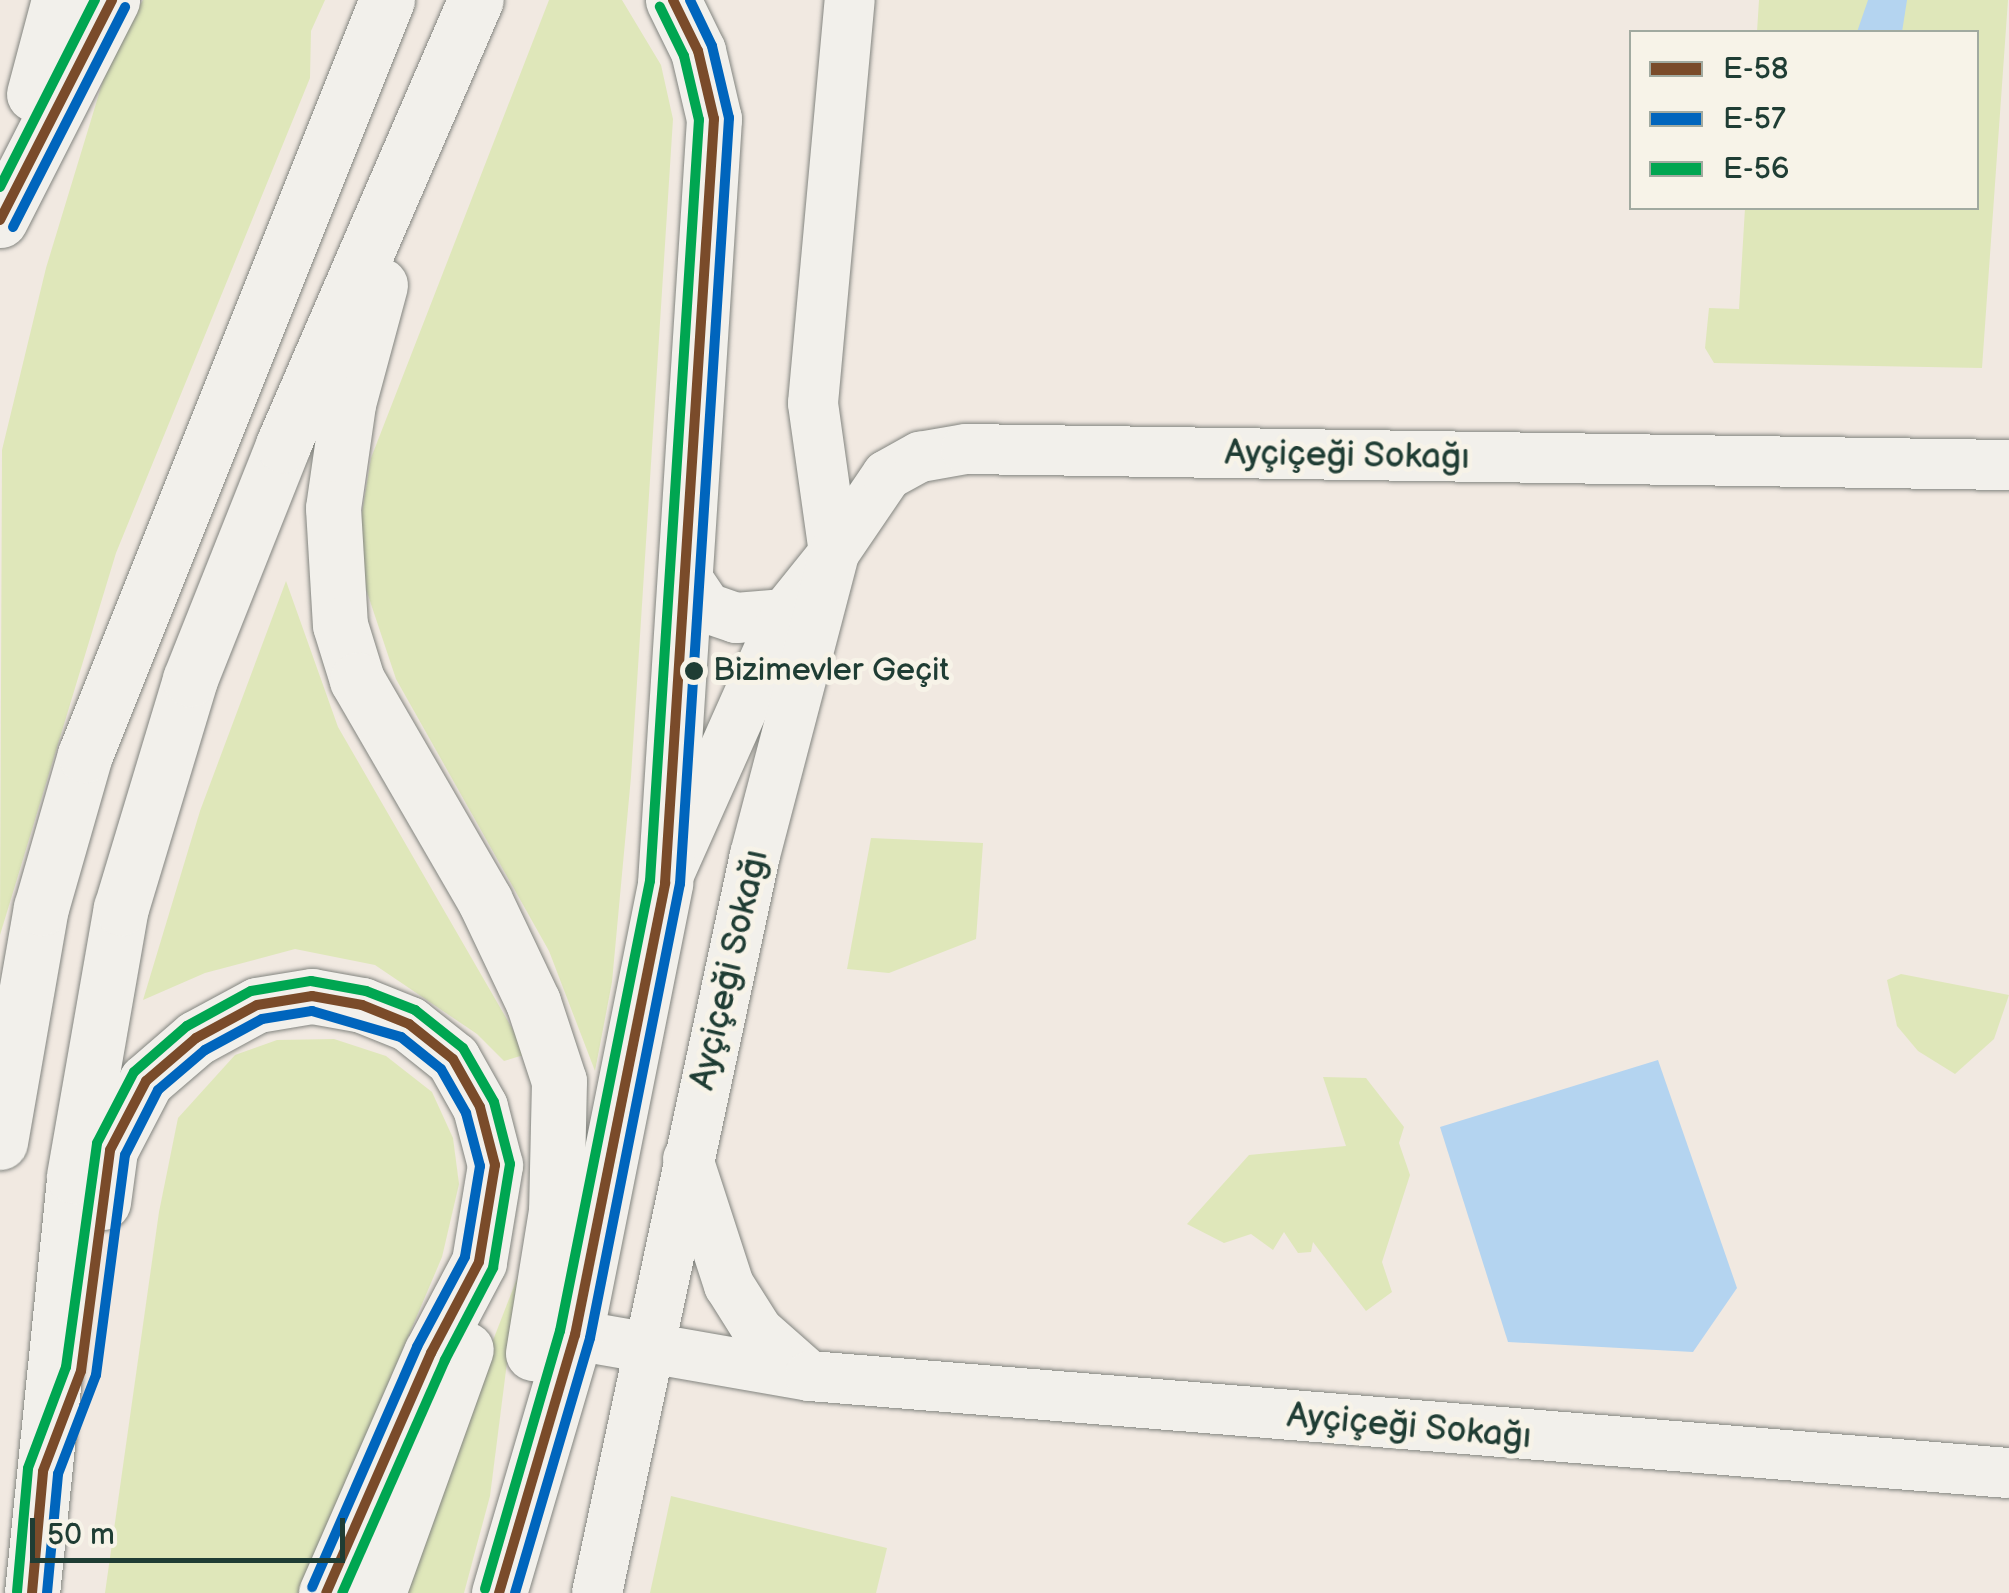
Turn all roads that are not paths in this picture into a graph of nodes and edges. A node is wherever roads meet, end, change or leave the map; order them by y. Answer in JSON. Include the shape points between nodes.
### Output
{"nodes":[{"id":1,"x":59,"y":0,"type":"edge"},
{"id":2,"x":112,"y":0,"type":"edge"},
{"id":3,"x":362,"y":0,"type":"edge"},
{"id":4,"x":387,"y":0,"type":"edge"},
{"id":5,"x":476,"y":0,"type":"edge"},
{"id":6,"x":673,"y":0,"type":"edge"},
{"id":7,"x":850,"y":0,"type":"edge"},
{"id":8,"x":349,"y":91,"type":"junction"},
{"id":9,"x":398,"y":192,"type":"junction"},
{"id":10,"x":0,"y":218,"type":"edge"},
{"id":11,"x":2009,"y":464,"type":"edge"},
{"id":12,"x":834,"y":553,"type":"junction"},
{"id":13,"x":688,"y":580,"type":"junction"},
{"id":14,"x":785,"y":614,"type":"junction"},
{"id":15,"x":665,"y":883,"type":"junction"},
{"id":16,"x":0,"y":1142,"type":"edge"},
{"id":17,"x":688,"y":1158,"type":"junction"},
{"id":18,"x":479,"y":1262,"type":"junction"},
{"id":19,"x":575,"y":1335,"type":"junction"},
{"id":20,"x":646,"y":1348,"type":"junction"},
{"id":21,"x":810,"y":1376,"type":"junction"},
{"id":22,"x":43,"y":1471,"type":"junction"},
{"id":23,"x":2009,"y":1473,"type":"edge"},
{"id":24,"x":32,"y":1593,"type":"edge"},
{"id":25,"x":326,"y":1593,"type":"edge"},
{"id":26,"x":378,"y":1593,"type":"edge"},
{"id":27,"x":498,"y":1593,"type":"edge"},
{"id":28,"x":597,"y":1593,"type":"edge"}],
"edges":[{"from":1,"to":10,"type":"main road"},
{"from":2,"to":10,"type":"main road"},
{"from":3,"to":8,"type":"street","via":[[348,34]]},
{"from":4,"to":8,"type":"main road"},
{"from":5,"to":9,"type":"main road"},
{"from":6,"to":13,"type":"main road","via":[[698,51],[714,118]]},
{"from":7,"to":12,"type":"street","via":[[813,403]]},
{"from":8,"to":16,"type":"main road","via":[[85,755],[41,908]]},
{"from":9,"to":22,"type":"main road","via":[[312,375],[190,679],[121,908],[74,1176]]},
{"from":9,"to":27,"type":"main road","via":[[371,329],[348,404],[332,508],[340,626],[357,680],[486,901],[533,1002],[559,1082],[556,1211],[543,1307],[514,1432]]},
{"from":11,"to":12,"type":"street","name":"Ayçiçeği Sokağı","via":[[966,449],[920,457],[887,474]]},
{"from":12,"to":14,"type":"street"},
{"from":12,"to":17,"type":"street","name":"Ayçiçeği Sokağı","via":[[755,855]]},
{"from":13,"to":14,"type":"street","via":[[706,608],[736,618]]},
{"from":13,"to":15,"type":"main road"},
{"from":14,"to":15,"type":"street"},
{"from":15,"to":19,"type":"main road"},
{"from":17,"to":20,"type":"street","name":"Ayçiçeği Sokağı"},
{"from":17,"to":21,"type":"street","via":[[729,1285],[758,1331]]},
{"from":18,"to":22,"type":"main road","via":[[496,1165],[480,1108],[453,1059],[409,1024],[362,1005],[312,996],[257,1006],[196,1038],[146,1080],[110,1150],[81,1371]]},
{"from":18,"to":25,"type":"main road"},
{"from":18,"to":26,"type":"main road","via":[[467,1346]]},
{"from":19,"to":20,"type":"street","name":"Ayçiçeği Sokağı"},
{"from":19,"to":27,"type":"main road"},
{"from":20,"to":21,"type":"street","name":"Ayçiçeği Sokağı"},
{"from":20,"to":28,"type":"street","name":"Ayçiçeği Sokağı"},
{"from":21,"to":23,"type":"street","name":"Ayçiçeği Sokağı"},
{"from":22,"to":24,"type":"main road"}]}
